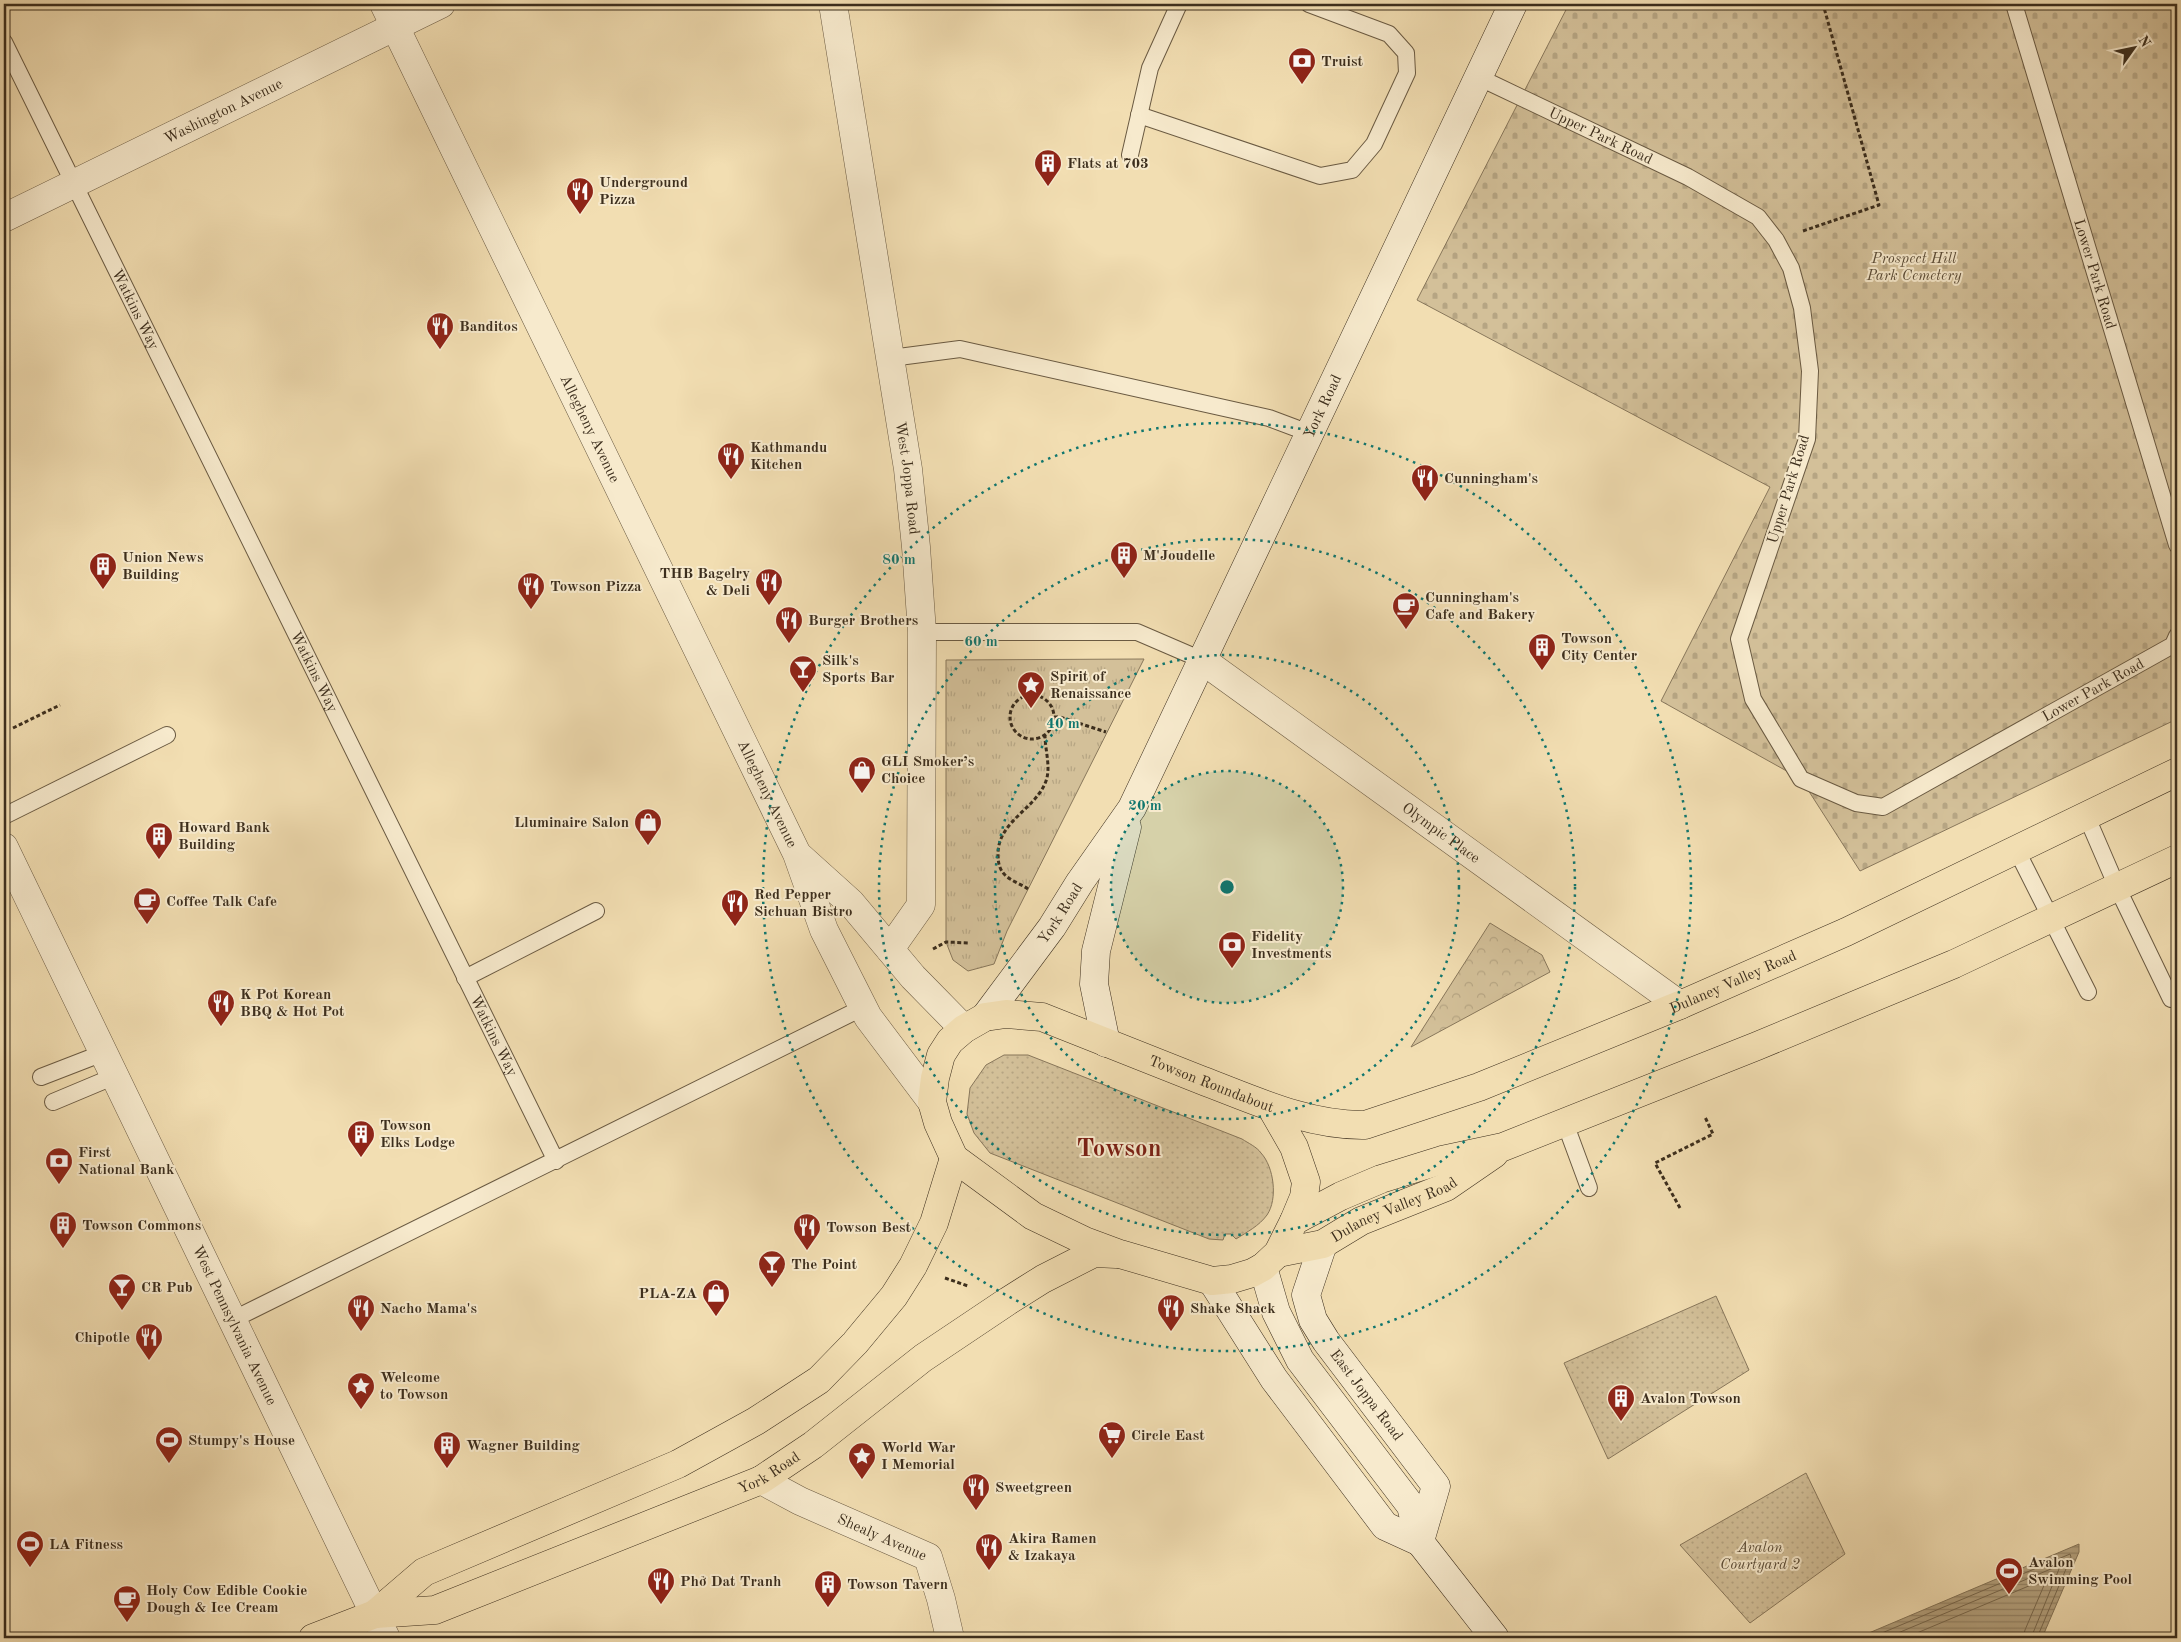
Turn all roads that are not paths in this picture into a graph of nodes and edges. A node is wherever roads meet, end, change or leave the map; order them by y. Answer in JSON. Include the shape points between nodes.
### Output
{"nodes":[{"id":1,"x":441,"y":4,"type":"edge"},
{"id":2,"x":833,"y":4,"type":"edge"},
{"id":3,"x":1179,"y":4,"type":"edge"},
{"id":4,"x":1309,"y":4,"type":"edge"},
{"id":5,"x":1513,"y":4,"type":"edge"},
{"id":6,"x":2014,"y":4,"type":"edge"},
{"id":7,"x":390,"y":14,"type":"edge"},
{"id":8,"x":4,"y":42,"type":"edge"},
{"id":9,"x":1478,"y":77,"type":"junction"},
{"id":10,"x":1139,"y":115,"type":"junction"},
{"id":11,"x":1130,"y":155,"type":"dead end"},
{"id":12,"x":72,"y":184,"type":"junction"},
{"id":13,"x":4,"y":218,"type":"edge"},
{"id":14,"x":891,"y":358,"type":"junction"},
{"id":15,"x":1309,"y":433,"type":"junction"},
{"id":16,"x":2177,"y":545,"type":"edge"},
{"id":17,"x":922,"y":632,"type":"junction"},
{"id":18,"x":2177,"y":636,"type":"edge"},
{"id":19,"x":1202,"y":660,"type":"junction"},
{"id":20,"x":2032,"y":726,"type":"joint"},
{"id":21,"x":167,"y":736,"type":"dead end"},
{"id":22,"x":2177,"y":772,"type":"edge"},
{"id":23,"x":1132,"y":808,"type":"junction"},
{"id":24,"x":2086,"y":815,"type":"junction"},
{"id":25,"x":4,"y":816,"type":"edge"},
{"id":26,"x":4,"y":847,"type":"edge"},
{"id":27,"x":2016,"y":849,"type":"junction"},
{"id":28,"x":797,"y":854,"type":"junction"},
{"id":29,"x":2177,"y":859,"type":"edge"},
{"id":30,"x":2117,"y":887,"type":"junction"},
{"id":31,"x":596,"y":911,"type":"dead end"},
{"id":32,"x":2051,"y":919,"type":"junction"},
{"id":33,"x":890,"y":949,"type":"junction"},
{"id":34,"x":465,"y":978,"type":"junction"},
{"id":35,"x":2088,"y":992,"type":"dead end"},
{"id":36,"x":2171,"y":999,"type":"dead end"},
{"id":37,"x":1680,"y":1005,"type":"junction"},
{"id":38,"x":864,"y":1008,"type":"junction"},
{"id":39,"x":974,"y":1023,"type":"junction"},
{"id":40,"x":1106,"y":1043,"type":"junction"},
{"id":41,"x":109,"y":1064,"type":"junction"},
{"id":42,"x":42,"y":1077,"type":"dead end"},
{"id":43,"x":53,"y":1102,"type":"dead end"},
{"id":44,"x":932,"y":1102,"type":"junction"},
{"id":45,"x":1272,"y":1107,"type":"junction"},
{"id":46,"x":1565,"y":1123,"type":"junction"},
{"id":47,"x":1503,"y":1147,"type":"junction"},
{"id":48,"x":954,"y":1158,"type":"junction"},
{"id":49,"x":556,"y":1161,"type":"junction"},
{"id":50,"x":1589,"y":1188,"type":"dead end"},
{"id":51,"x":1294,"y":1221,"type":"junction"},
{"id":52,"x":1323,"y":1244,"type":"junction"},
{"id":53,"x":1120,"y":1254,"type":"junction"},
{"id":54,"x":1270,"y":1260,"type":"junction"},
{"id":55,"x":1212,"y":1281,"type":"junction"},
{"id":56,"x":232,"y":1320,"type":"junction"},
{"id":57,"x":761,"y":1480,"type":"junction"},
{"id":58,"x":1420,"y":1542,"type":"junction"},
{"id":59,"x":381,"y":1626,"type":"edge"},
{"id":60,"x":313,"y":1638,"type":"edge"},
{"id":61,"x":950,"y":1638,"type":"edge"},
{"id":62,"x":1495,"y":1638,"type":"edge"}],
"edges":[{"from":1,"to":7,"type":"street","name":"Washington Avenue"},
{"from":2,"to":14,"type":"street","name":"West Joppa Road"},
{"from":3,"to":10,"type":"lane","via":[[1150,68]]},
{"from":4,"to":10,"type":"lane","via":[[1389,34],[1406,53],[1408,73],[1374,144],[1352,170],[1320,176]]},
{"from":5,"to":9,"type":"street","name":"York Road"},
{"from":6,"to":16,"type":"lane","name":"Lower Park Road"},
{"from":7,"to":12,"type":"street","name":"Washington Avenue"},
{"from":7,"to":28,"type":"street","name":"Allegheny Avenue"},
{"from":8,"to":12,"type":"lane","name":"Watkins Way"},
{"from":9,"to":15,"type":"street","name":"York Road"},
{"from":9,"to":20,"type":"lane","name":"Upper Park Road","via":[[1688,177],[1758,218],[1776,240],[1791,268],[1802,308],[1810,371],[1807,439],[1740,639],[1754,699],[1801,779],[1856,803],[1884,807]]},
{"from":10,"to":11,"type":"lane"},
{"from":12,"to":13,"type":"street","name":"Washington Avenue"},
{"from":12,"to":34,"type":"lane","name":"Watkins Way"},
{"from":14,"to":15,"type":"lane","via":[[960,349],[1268,418]]},
{"from":14,"to":17,"type":"street","name":"West Joppa Road","via":[[909,479]]},
{"from":15,"to":19,"type":"street","name":"York Road"},
{"from":17,"to":19,"type":"lane","via":[[1137,632]]},
{"from":17,"to":33,"type":"street","name":"West Joppa Road","via":[[921,905]]},
{"from":18,"to":20,"type":"lane","name":"Lower Park Road","via":[[2173,645]]},
{"from":19,"to":23,"type":"street","name":"York Road"},
{"from":19,"to":37,"type":"street","name":"Olympic Place"},
{"from":21,"to":25,"type":"lane"},
{"from":22,"to":24,"type":"main road","name":"Dulaney Valley Road"},
{"from":23,"to":39,"type":"street","name":"York Road","via":[[1052,928]]},
{"from":23,"to":40,"type":"street","name":"York Road","via":[[1096,950],[1094,984]]},
{"from":24,"to":27,"type":"main road","name":"Dulaney Valley Road"},
{"from":24,"to":30,"type":"lane"},
{"from":26,"to":41,"type":"street","name":"West Pennsylvania Avenue"},
{"from":27,"to":32,"type":"lane"},
{"from":27,"to":37,"type":"main road","name":"Dulaney Valley Road","via":[[1846,932]]},
{"from":28,"to":33,"type":"street","name":"Allegheny Avenue","via":[[851,903]]},
{"from":28,"to":38,"type":"street","name":"Allegheny Avenue","via":[[824,930]]},
{"from":29,"to":30,"type":"main road","name":"Dulaney Valley Road"},
{"from":30,"to":32,"type":"main road","name":"Dulaney Valley Road"},
{"from":30,"to":36,"type":"lane"},
{"from":31,"to":34,"type":"lane"},
{"from":32,"to":35,"type":"lane"},
{"from":32,"to":46,"type":"main road","name":"Dulaney Valley Road","via":[[1954,964]]},
{"from":33,"to":39,"type":"street","name":"Allegheny Avenue","via":[[913,977]]},
{"from":34,"to":49,"type":"lane","name":"Watkins Way"},
{"from":37,"to":45,"type":"main road","name":"Dulaney Valley Road","via":[[1479,1086],[1365,1125],[1313,1120]]},
{"from":38,"to":44,"type":"street","name":"Allegheny Avenue"},
{"from":38,"to":49,"type":"lane"},
{"from":39,"to":40,"type":"main road","name":"Towson Roundabout","via":[[1006,1014],[1042,1017]]},
{"from":39,"to":44,"type":"main road","via":[[950,1041],[941,1055]]},
{"from":40,"to":45,"type":"main road","name":"Towson Roundabout"},
{"from":41,"to":42,"type":"lane"},
{"from":41,"to":43,"type":"lane"},
{"from":41,"to":56,"type":"street","name":"West Pennsylvania Avenue"},
{"from":44,"to":48,"type":"main road"},
{"from":45,"to":51,"type":"main road","name":"Towson Roundabout","via":[[1294,1147],[1306,1182]]},
{"from":46,"to":47,"type":"main road","name":"Dulaney Valley Road"},
{"from":46,"to":50,"type":"lane"},
{"from":47,"to":51,"type":"main road","name":"Dulaney Valley Road","via":[[1442,1160],[1381,1179]]},
{"from":47,"to":52,"type":"main road","name":"Dulaney Valley Road","via":[[1446,1187],[1361,1221]]},
{"from":48,"to":53,"type":"main road","via":[[1034,1216]]},
{"from":48,"to":59,"type":"main road","name":"York Road","via":[[934,1223],[913,1266],[894,1296],[819,1380],[756,1421],[678,1464],[424,1572]]},
{"from":49,"to":56,"type":"lane"},
{"from":51,"to":54,"type":"main road","name":"Towson Roundabout"},
{"from":52,"to":54,"type":"main road","name":"Dulaney Valley Road"},
{"from":52,"to":58,"type":"street","name":"East Joppa Road","via":[[1306,1295],[1313,1320],[1436,1486]]},
{"from":53,"to":55,"type":"main road"},
{"from":53,"to":57,"type":"main road","name":"York Road","via":[[1094,1253],[1008,1301],[923,1358],[813,1445]]},
{"from":54,"to":55,"type":"main road","via":[[1252,1273]]},
{"from":54,"to":58,"type":"street","via":[[1276,1312],[1300,1360],[1411,1506]]},
{"from":55,"to":58,"type":"street","via":[[1288,1398],[1385,1526]]},
{"from":56,"to":59,"type":"street","name":"West Pennsylvania Avenue"},
{"from":57,"to":59,"type":"main road","name":"York Road","via":[[435,1610]]},
{"from":57,"to":61,"type":"street","name":"Shealy Avenue","via":[[800,1501],[928,1557],[942,1599]]},
{"from":58,"to":62,"type":"street"},
{"from":59,"to":60,"type":"main road","name":"York Road"}]}
